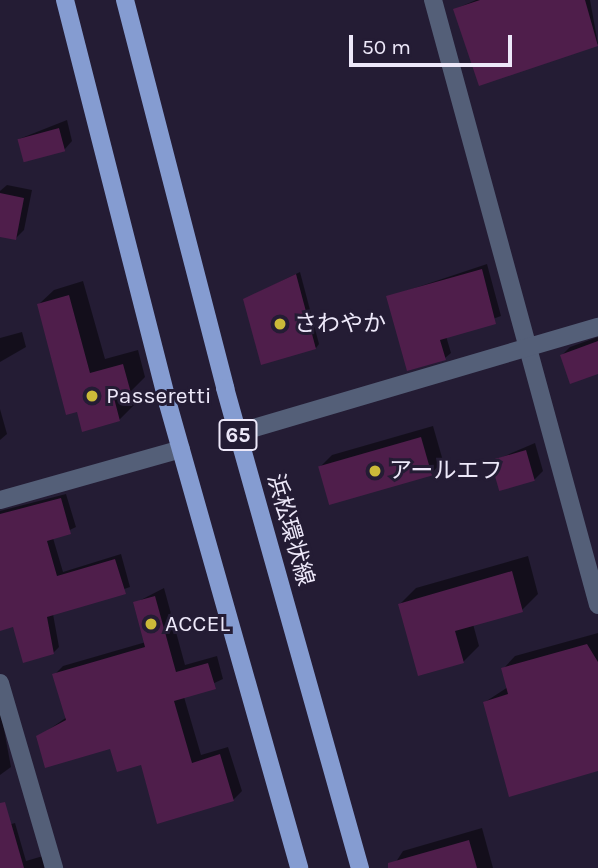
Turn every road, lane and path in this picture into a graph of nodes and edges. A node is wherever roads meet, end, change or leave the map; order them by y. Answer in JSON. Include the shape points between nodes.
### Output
{"nodes":[{"id":1,"x":65,"y":0,"type":"edge"},
{"id":2,"x":125,"y":0,"type":"edge"},
{"id":3,"x":433,"y":0,"type":"edge"},
{"id":4,"x":598,"y":327,"type":"edge"},
{"id":5,"x":528,"y":351,"type":"junction"},
{"id":6,"x":237,"y":433,"type":"junction"},
{"id":7,"x":181,"y":449,"type":"junction"},
{"id":8,"x":0,"y":500,"type":"edge"},
{"id":9,"x":598,"y":605,"type":"edge"},
{"id":10,"x":0,"y":683,"type":"edge"},
{"id":11,"x":54,"y":868,"type":"edge"},
{"id":12,"x":299,"y":868,"type":"edge"},
{"id":13,"x":360,"y":868,"type":"edge"}],
"edges":[{"from":1,"to":7,"type":"main road","number":"65"},
{"from":2,"to":6,"type":"main road","name":"浜松環状線","number":"65"},
{"from":3,"to":5,"type":"street"},
{"from":4,"to":5,"type":"street"},
{"from":5,"to":6,"type":"street"},
{"from":5,"to":9,"type":"street"},
{"from":6,"to":13,"type":"main road","name":"浜松環状線","number":"65"},
{"from":7,"to":8,"type":"street"},
{"from":7,"to":12,"type":"main road","number":"65"},
{"from":10,"to":11,"type":"street"}]}
